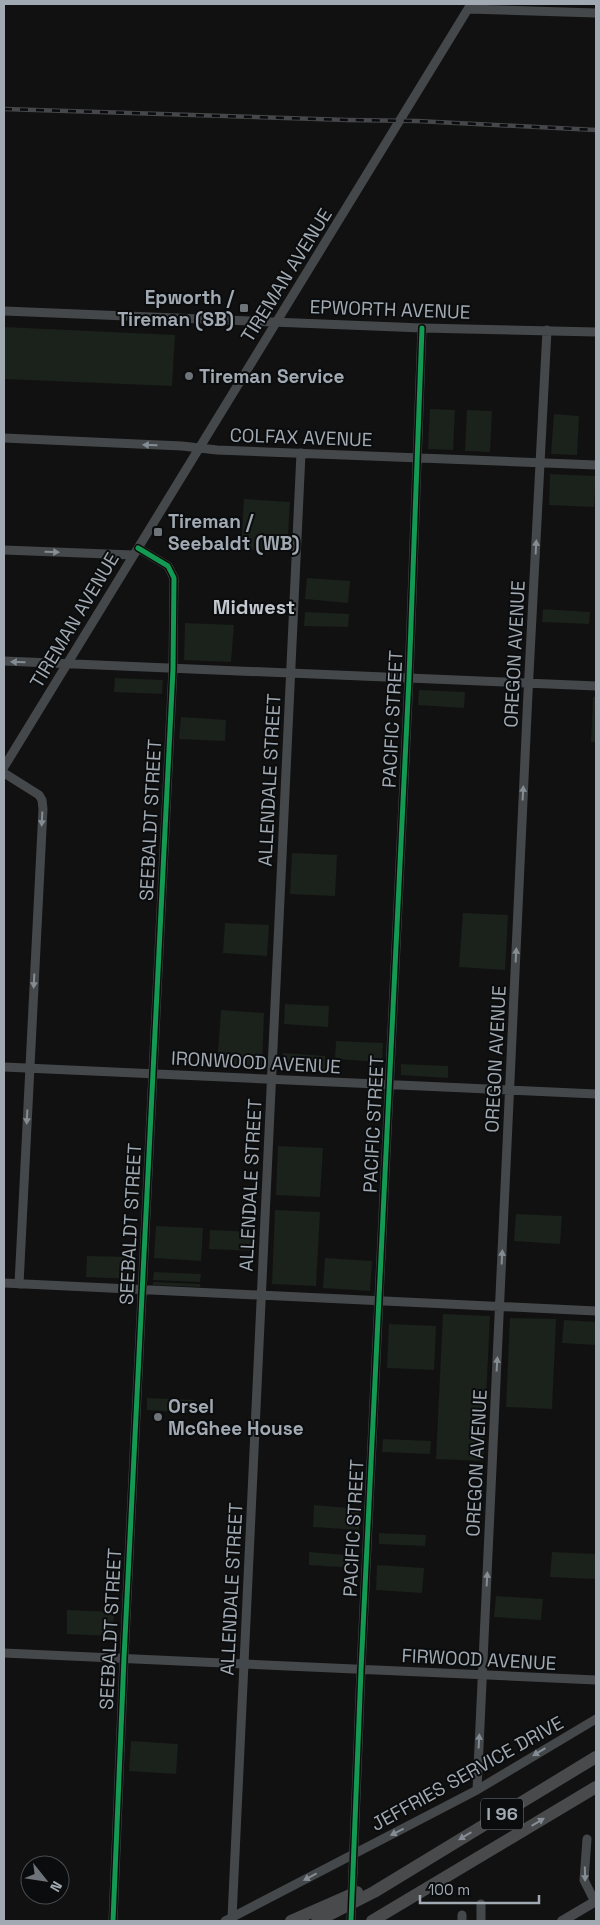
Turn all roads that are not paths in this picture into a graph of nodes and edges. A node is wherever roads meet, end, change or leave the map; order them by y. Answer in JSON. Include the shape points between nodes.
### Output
{"nodes":[{"id":1,"x":469,"y":6,"type":"edge"},
{"id":2,"x":596,"y":13,"type":"edge"},
{"id":3,"x":4,"y":311,"type":"edge"},
{"id":4,"x":276,"y":322,"type":"junction"},
{"id":5,"x":422,"y":328,"type":"junction"},
{"id":6,"x":547,"y":330,"type":"junction"},
{"id":7,"x":596,"y":332,"type":"edge"},
{"id":8,"x":4,"y":438,"type":"edge"},
{"id":9,"x":198,"y":448,"type":"junction"},
{"id":10,"x":301,"y":453,"type":"junction"},
{"id":11,"x":417,"y":458,"type":"junction"},
{"id":12,"x":540,"y":463,"type":"junction"},
{"id":13,"x":596,"y":465,"type":"edge"},
{"id":14,"x":4,"y":550,"type":"edge"},
{"id":15,"x":135,"y":551,"type":"junction"},
{"id":16,"x":4,"y":661,"type":"edge"},
{"id":17,"x":66,"y":664,"type":"junction"},
{"id":18,"x":172,"y":669,"type":"junction"},
{"id":19,"x":290,"y":674,"type":"junction"},
{"id":20,"x":409,"y":678,"type":"junction"},
{"id":21,"x":529,"y":683,"type":"junction"},
{"id":22,"x":596,"y":686,"type":"edge"},
{"id":23,"x":4,"y":767,"type":"edge"},
{"id":24,"x":4,"y":773,"type":"edge"},
{"id":25,"x":4,"y":1067,"type":"edge"},
{"id":26,"x":30,"y":1068,"type":"junction"},
{"id":27,"x":153,"y":1073,"type":"junction"},
{"id":28,"x":271,"y":1078,"type":"junction"},
{"id":29,"x":390,"y":1084,"type":"junction"},
{"id":30,"x":510,"y":1090,"type":"junction"},
{"id":31,"x":596,"y":1094,"type":"edge"},
{"id":32,"x":4,"y":1283,"type":"edge"},
{"id":33,"x":19,"y":1284,"type":"junction"},
{"id":34,"x":142,"y":1289,"type":"junction"},
{"id":35,"x":261,"y":1294,"type":"junction"},
{"id":36,"x":379,"y":1300,"type":"junction"},
{"id":37,"x":500,"y":1306,"type":"junction"},
{"id":38,"x":596,"y":1311,"type":"edge"},
{"id":39,"x":4,"y":1653,"type":"edge"},
{"id":40,"x":124,"y":1658,"type":"junction"},
{"id":41,"x":244,"y":1663,"type":"junction"},
{"id":42,"x":361,"y":1670,"type":"junction"},
{"id":43,"x":482,"y":1675,"type":"junction"},
{"id":44,"x":596,"y":1680,"type":"edge"},
{"id":45,"x":596,"y":1719,"type":"edge"},
{"id":46,"x":596,"y":1757,"type":"edge"},
{"id":47,"x":596,"y":1787,"type":"edge"},
{"id":48,"x":477,"y":1790,"type":"junction"},
{"id":49,"x":587,"y":1839,"type":"dead end"},
{"id":50,"x":354,"y":1854,"type":"junction"},
{"id":51,"x":408,"y":1871,"type":"junction"},
{"id":52,"x":596,"y":1900,"type":"edge"},
{"id":53,"x":481,"y":1904,"type":"dead end"},
{"id":54,"x":228,"y":1920,"type":"edge"},
{"id":55,"x":113,"y":1921,"type":"edge"},
{"id":56,"x":291,"y":1921,"type":"edge"},
{"id":57,"x":317,"y":1921,"type":"edge"},
{"id":58,"x":350,"y":1921,"type":"edge"},
{"id":59,"x":372,"y":1921,"type":"edge"},
{"id":60,"x":481,"y":1921,"type":"edge"},
{"id":61,"x":562,"y":1921,"type":"edge"}],
"edges":[{"from":1,"to":2,"type":"street"},
{"from":1,"to":4,"type":"street","name":"TIREMAN AVENUE"},
{"from":3,"to":4,"type":"street","name":"EPWORTH AVENUE"},
{"from":4,"to":5,"type":"street","name":"EPWORTH AVENUE"},
{"from":4,"to":9,"type":"street","name":"TIREMAN AVENUE"},
{"from":5,"to":6,"type":"street","name":"EPWORTH AVENUE"},
{"from":5,"to":11,"type":"street","name":"PACIFIC STREET"},
{"from":6,"to":7,"type":"street","name":"EPWORTH AVENUE"},
{"from":6,"to":12,"type":"street","name":"OREGON AVENUE"},
{"from":9,"to":8,"type":"street","name":"COLFAX AVENUE","one_way":true},
{"from":9,"to":10,"type":"street","name":"COLFAX AVENUE"},
{"from":9,"to":15,"type":"street","name":"TIREMAN AVENUE"},
{"from":10,"to":11,"type":"street","name":"COLFAX AVENUE"},
{"from":10,"to":19,"type":"street","name":"ALLENDALE STREET"},
{"from":11,"to":12,"type":"street","name":"COLFAX AVENUE"},
{"from":11,"to":20,"type":"street","name":"PACIFIC STREET"},
{"from":12,"to":13,"type":"street","name":"COLFAX AVENUE"},
{"from":21,"to":12,"type":"street","name":"OREGON AVENUE","one_way":true},
{"from":14,"to":15,"type":"street","one_way":true},
{"from":15,"to":17,"type":"street","name":"TIREMAN AVENUE"},
{"from":15,"to":18,"type":"street","name":"SEEBALDT STREET","via":[[168,566],[174,578]]},
{"from":17,"to":16,"type":"street","one_way":true},
{"from":17,"to":18,"type":"street"},
{"from":17,"to":23,"type":"street","name":"TIREMAN AVENUE"},
{"from":18,"to":19,"type":"street"},
{"from":18,"to":27,"type":"street","name":"SEEBALDT STREET"},
{"from":19,"to":20,"type":"street"},
{"from":19,"to":28,"type":"street","name":"ALLENDALE STREET"},
{"from":20,"to":21,"type":"street"},
{"from":20,"to":29,"type":"street","name":"PACIFIC STREET"},
{"from":21,"to":22,"type":"street"},
{"from":30,"to":21,"type":"street","name":"OREGON AVENUE","one_way":true},
{"from":24,"to":26,"type":"street","one_way":true,"via":[[39,796],[43,809]]},
{"from":25,"to":26,"type":"street","name":"IRONWOOD AVENUE"},
{"from":26,"to":27,"type":"street","name":"IRONWOOD AVENUE"},
{"from":26,"to":33,"type":"street","one_way":true},
{"from":27,"to":28,"type":"street","name":"IRONWOOD AVENUE"},
{"from":27,"to":34,"type":"street","name":"SEEBALDT STREET"},
{"from":28,"to":29,"type":"street","name":"IRONWOOD AVENUE"},
{"from":28,"to":35,"type":"street","name":"ALLENDALE STREET"},
{"from":29,"to":30,"type":"street","name":"IRONWOOD AVENUE"},
{"from":29,"to":36,"type":"street","name":"PACIFIC STREET"},
{"from":30,"to":31,"type":"street","name":"IRONWOOD AVENUE"},
{"from":37,"to":30,"type":"street","name":"OREGON AVENUE","one_way":true},
{"from":32,"to":33,"type":"street"},
{"from":33,"to":34,"type":"street"},
{"from":34,"to":35,"type":"street"},
{"from":34,"to":40,"type":"street","name":"SEEBALDT STREET"},
{"from":35,"to":36,"type":"street"},
{"from":35,"to":41,"type":"street","name":"ALLENDALE STREET"},
{"from":36,"to":37,"type":"street"},
{"from":36,"to":42,"type":"street","name":"PACIFIC STREET"},
{"from":37,"to":38,"type":"street"},
{"from":43,"to":37,"type":"street","name":"OREGON AVENUE","one_way":true},
{"from":39,"to":40,"type":"street","name":"FIRWOOD AVENUE"},
{"from":40,"to":41,"type":"street","name":"FIRWOOD AVENUE"},
{"from":40,"to":55,"type":"street","name":"SEEBALDT STREET"},
{"from":41,"to":42,"type":"street","name":"FIRWOOD AVENUE"},
{"from":41,"to":54,"type":"street","name":"ALLENDALE STREET"},
{"from":42,"to":43,"type":"street","name":"FIRWOOD AVENUE"},
{"from":42,"to":50,"type":"street","name":"PACIFIC STREET"},
{"from":43,"to":44,"type":"street","name":"FIRWOOD AVENUE"},
{"from":48,"to":43,"type":"street","name":"OREGON AVENUE","one_way":true},
{"from":45,"to":48,"type":"street","name":"JEFFRIES SERVICE DRIVE","one_way":true},
{"from":46,"to":51,"type":"highway","number":"I 96","one_way":true},
{"from":59,"to":47,"type":"highway","number":"I 96","one_way":true},
{"from":48,"to":50,"type":"street","name":"JEFFRIES SERVICE DRIVE","one_way":true},
{"from":49,"to":52,"type":"street","one_way":true,"via":[[584,1880]]},
{"from":50,"to":54,"type":"street","name":"JEFFRIES SERVICE DRIVE","one_way":true},
{"from":50,"to":58,"type":"street","name":"PACIFIC STREET","bridge":true},
{"from":51,"to":56,"type":"highway"},
{"from":51,"to":57,"type":"highway","number":"I 96"},
{"from":52,"to":61,"type":"main road"},
{"from":53,"to":60,"type":"street"}]}
